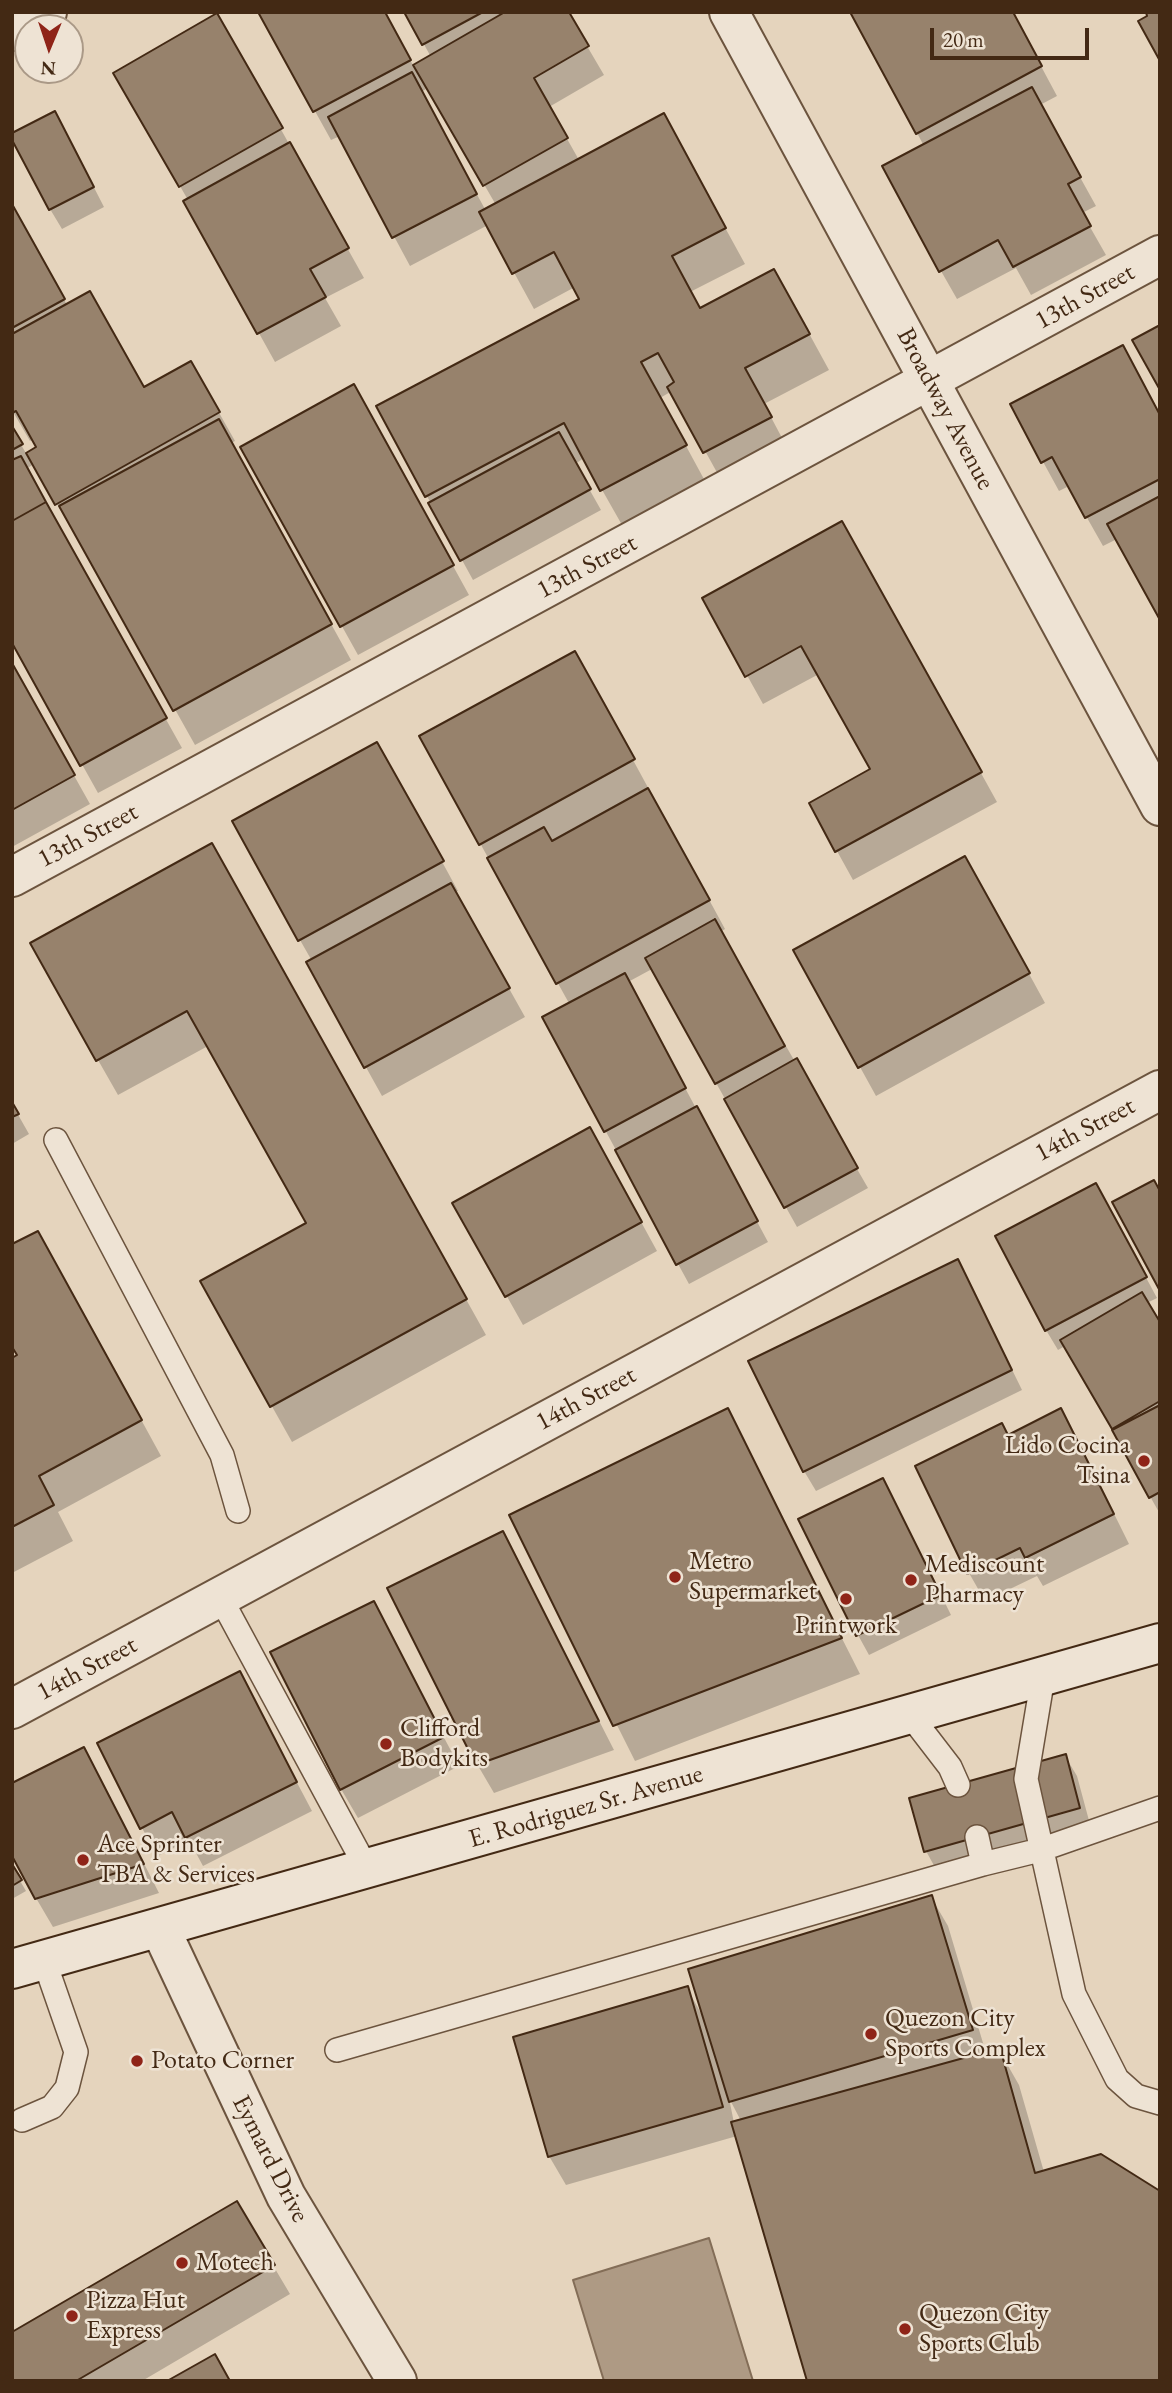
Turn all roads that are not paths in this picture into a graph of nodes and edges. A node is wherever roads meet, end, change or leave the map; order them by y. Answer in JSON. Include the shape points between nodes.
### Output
{"nodes":[{"id":1,"x":47,"y":12,"type":"edge"},
{"id":2,"x":729,"y":12,"type":"edge"},
{"id":3,"x":12,"y":31,"type":"edge"},
{"id":4,"x":1160,"y":256,"type":"edge"},
{"id":5,"x":930,"y":383,"type":"junction"},
{"id":6,"x":1160,"y":806,"type":"edge"},
{"id":7,"x":12,"y":877,"type":"edge"},
{"id":8,"x":1160,"y":1090,"type":"edge"},
{"id":9,"x":56,"y":1140,"type":"dead end"},
{"id":10,"x":238,"y":1511,"type":"dead end"},
{"id":11,"x":220,"y":1597,"type":"junction"},
{"id":12,"x":1160,"y":1643,"type":"edge"},
{"id":13,"x":1043,"y":1677,"type":"junction"},
{"id":14,"x":12,"y":1709,"type":"edge"},
{"id":15,"x":910,"y":1714,"type":"junction"},
{"id":16,"x":958,"y":1785,"type":"dead end"},
{"id":17,"x":1160,"y":1808,"type":"edge"},
{"id":18,"x":977,"y":1837,"type":"dead end"},
{"id":19,"x":1040,"y":1850,"type":"junction"},
{"id":20,"x":983,"y":1864,"type":"junction"},
{"id":21,"x":367,"y":1869,"type":"junction"},
{"id":22,"x":160,"y":1928,"type":"junction"},
{"id":23,"x":28,"y":1965,"type":"edge"},
{"id":24,"x":337,"y":2050,"type":"dead end"},
{"id":25,"x":1160,"y":2103,"type":"edge"},
{"id":26,"x":22,"y":2120,"type":"dead end"},
{"id":27,"x":397,"y":2381,"type":"edge"}],
"edges":[{"from":1,"to":3,"type":"street"},
{"from":2,"to":5,"type":"street","name":"Broadway Avenue"},
{"from":4,"to":5,"type":"street","name":"13th Street"},
{"from":5,"to":6,"type":"street","name":"Broadway Avenue"},
{"from":5,"to":7,"type":"street","name":"13th Street"},
{"from":8,"to":11,"type":"street","name":"14th Street"},
{"from":9,"to":10,"type":"lane","via":[[222,1455]]},
{"from":11,"to":14,"type":"street","name":"14th Street"},
{"from":11,"to":21,"type":"lane"},
{"from":12,"to":13,"type":"street","name":"E. Rodriguez Sr. Avenue"},
{"from":13,"to":15,"type":"street","name":"E. Rodriguez Sr. Avenue"},
{"from":13,"to":19,"type":"lane","via":[[1026,1779]]},
{"from":15,"to":16,"type":"lane"},
{"from":15,"to":21,"type":"street","name":"E. Rodriguez Sr. Avenue"},
{"from":17,"to":19,"type":"lane"},
{"from":18,"to":20,"type":"lane"},
{"from":19,"to":20,"type":"lane"},
{"from":19,"to":25,"type":"lane","via":[[1074,1994],[1103,2056],[1117,2079],[1136,2096]]},
{"from":20,"to":24,"type":"lane"},
{"from":21,"to":22,"type":"street","name":"E. Rodriguez Sr. Avenue"},
{"from":22,"to":23,"type":"street","name":"E. Rodriguez Sr. Avenue"},
{"from":22,"to":27,"type":"street","name":"Eymard Drive","via":[[286,2196]]},
{"from":23,"to":26,"type":"lane","via":[[76,2052],[68,2088],[52,2107]]}]}
